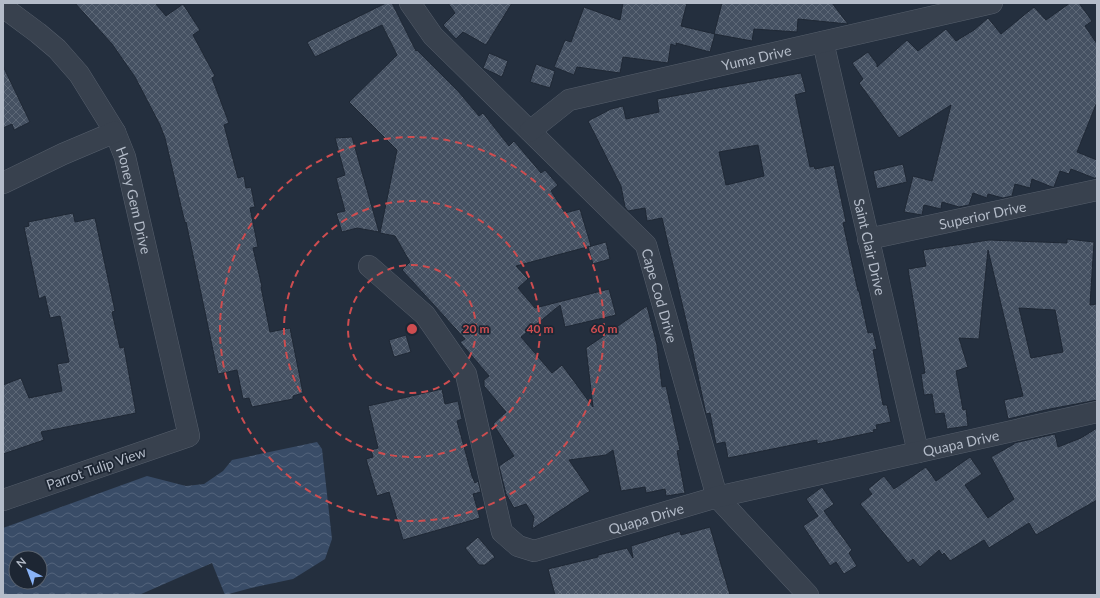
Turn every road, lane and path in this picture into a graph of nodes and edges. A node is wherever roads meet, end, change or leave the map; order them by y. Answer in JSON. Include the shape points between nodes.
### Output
{"nodes":[{"id":1,"x":410,"y":3,"type":"edge"},
{"id":2,"x":992,"y":3,"type":"edge"},
{"id":3,"x":3,"y":7,"type":"edge"},
{"id":4,"x":823,"y":42,"type":"junction"},
{"id":5,"x":530,"y":131,"type":"junction"},
{"id":6,"x":115,"y":132,"type":"junction"},
{"id":7,"x":3,"y":183,"type":"edge"},
{"id":8,"x":1097,"y":190,"type":"edge"},
{"id":9,"x":868,"y":239,"type":"junction"},
{"id":10,"x":369,"y":266,"type":"dead end"},
{"id":11,"x":1097,"y":412,"type":"edge"},
{"id":12,"x":188,"y":436,"type":"joint"},
{"id":13,"x":918,"y":452,"type":"junction"},
{"id":14,"x":717,"y":497,"type":"junction"},
{"id":15,"x":3,"y":500,"type":"edge"},
{"id":16,"x":808,"y":595,"type":"edge"}],
"edges":[{"from":1,"to":5,"type":"street","name":"Cape Cod Drive","via":[[434,36]]},
{"from":2,"to":4,"type":"street","name":"Yuma Drive"},
{"from":3,"to":6,"type":"street","name":"Honey Gem Drive","via":[[57,49],[79,74]]},
{"from":4,"to":5,"type":"street","name":"Yuma Drive","via":[[569,100]]},
{"from":4,"to":9,"type":"street","name":"Saint Clair Drive"},
{"from":5,"to":14,"type":"street","name":"Cape Cod Drive","via":[[646,245]]},
{"from":6,"to":7,"type":"street"},
{"from":6,"to":12,"type":"street","name":"Honey Gem Drive","via":[[125,158]]},
{"from":8,"to":9,"type":"street","name":"Superior Drive"},
{"from":9,"to":13,"type":"street","name":"Saint Clair Drive"},
{"from":10,"to":14,"type":"street","name":"Quapa Drive","via":[[425,315],[466,374],[502,532],[518,546],[534,551]]},
{"from":11,"to":13,"type":"street","name":"Quapa Drive"},
{"from":12,"to":15,"type":"street","name":"Parrot Tulip View"},
{"from":13,"to":14,"type":"street","name":"Quapa Drive"},
{"from":14,"to":16,"type":"street","name":"Cape Cod Drive"}]}
